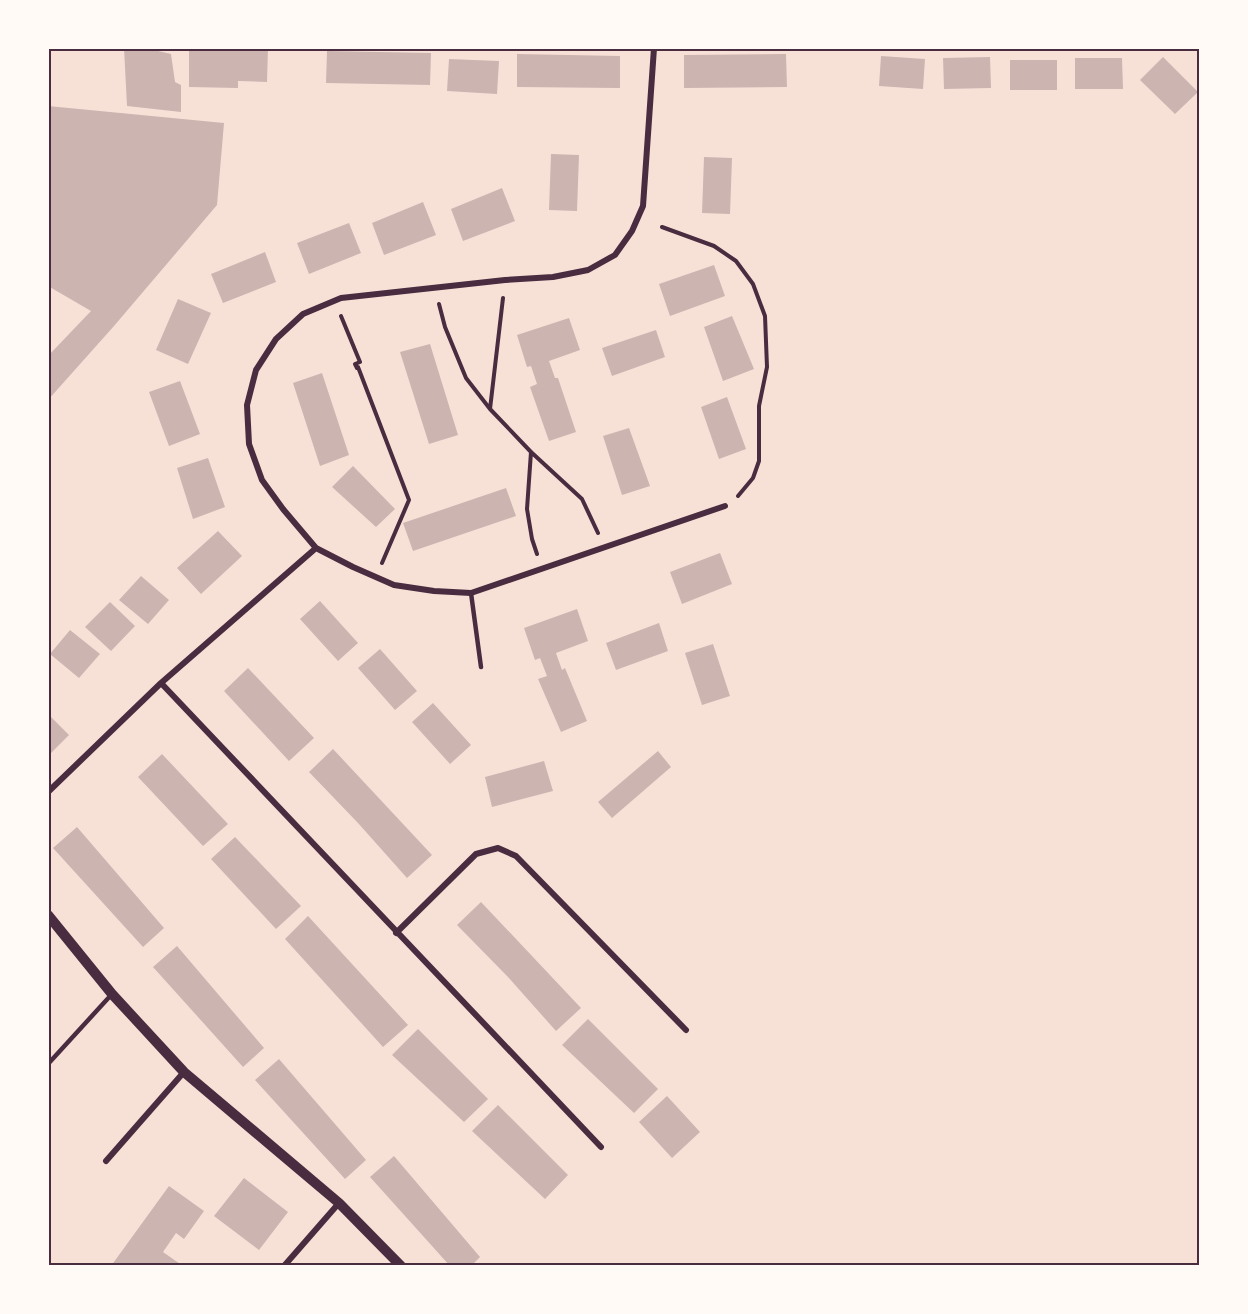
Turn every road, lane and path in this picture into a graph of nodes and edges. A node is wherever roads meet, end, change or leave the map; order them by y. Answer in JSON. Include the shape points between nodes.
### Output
{"nodes":[{"id":1,"x":654,"y":48,"type":"edge"},
{"id":2,"x":662,"y":227,"type":"dead end"},
{"id":3,"x":505,"y":280,"type":"junction"},
{"id":4,"x":435,"y":288,"type":"junction"},
{"id":5,"x":335,"y":301,"type":"junction"},
{"id":6,"x":490,"y":409,"type":"junction"},
{"id":7,"x":531,"y":452,"type":"junction"},
{"id":8,"x":725,"y":506,"type":"joint"},
{"id":9,"x":604,"y":547,"type":"junction"},
{"id":10,"x":316,"y":548,"type":"junction"},
{"id":11,"x":542,"y":568,"type":"junction"},
{"id":12,"x":376,"y":577,"type":"junction"},
{"id":13,"x":471,"y":593,"type":"junction"},
{"id":14,"x":481,"y":667,"type":"dead end"},
{"id":15,"x":161,"y":683,"type":"junction"},
{"id":16,"x":48,"y":792,"type":"edge"},
{"id":17,"x":48,"y":915,"type":"edge"},
{"id":18,"x":396,"y":933,"type":"junction"},
{"id":19,"x":112,"y":994,"type":"junction"},
{"id":20,"x":686,"y":1030,"type":"dead end"},
{"id":21,"x":48,"y":1064,"type":"edge"},
{"id":22,"x":184,"y":1072,"type":"junction"},
{"id":23,"x":601,"y":1147,"type":"dead end"},
{"id":24,"x":106,"y":1161,"type":"dead end"},
{"id":25,"x":339,"y":1203,"type":"junction"},
{"id":26,"x":284,"y":1266,"type":"edge"},
{"id":27,"x":401,"y":1266,"type":"edge"}],
"edges":[{"from":1,"to":3,"type":"street","via":[[643,206],[632,231],[615,255],[588,270]]},
{"from":2,"to":8,"type":"path","via":[[714,246],[736,261],[753,284],[765,316],[767,367],[759,406],[759,461],[741,494]]},
{"from":3,"to":4,"type":"street"},
{"from":3,"to":6,"type":"path"},
{"from":4,"to":5,"type":"street"},
{"from":4,"to":6,"type":"path","via":[[445,327],[466,378]]},
{"from":5,"to":10,"type":"street","via":[[303,314],[276,339],[256,370],[247,405],[249,444],[262,480]]},
{"from":5,"to":12,"type":"path","via":[[360,362],[355,364],[409,500]]},
{"from":6,"to":7,"type":"path"},
{"from":7,"to":9,"type":"path","via":[[582,499]]},
{"from":7,"to":11,"type":"path","via":[[527,508]]},
{"from":8,"to":9,"type":"street"},
{"from":9,"to":11,"type":"street"},
{"from":10,"to":12,"type":"street"},
{"from":10,"to":15,"type":"street"},
{"from":11,"to":13,"type":"street"},
{"from":12,"to":13,"type":"street","via":[[394,585]]},
{"from":13,"to":14,"type":"lane"},
{"from":15,"to":16,"type":"street"},
{"from":15,"to":18,"type":"street"},
{"from":17,"to":19,"type":"street"},
{"from":18,"to":20,"type":"street","via":[[476,854],[498,848],[516,856]]},
{"from":18,"to":23,"type":"street"},
{"from":19,"to":21,"type":"lane"},
{"from":19,"to":22,"type":"street"},
{"from":22,"to":24,"type":"street"},
{"from":22,"to":25,"type":"street"},
{"from":25,"to":26,"type":"street"},
{"from":25,"to":27,"type":"street"}]}
